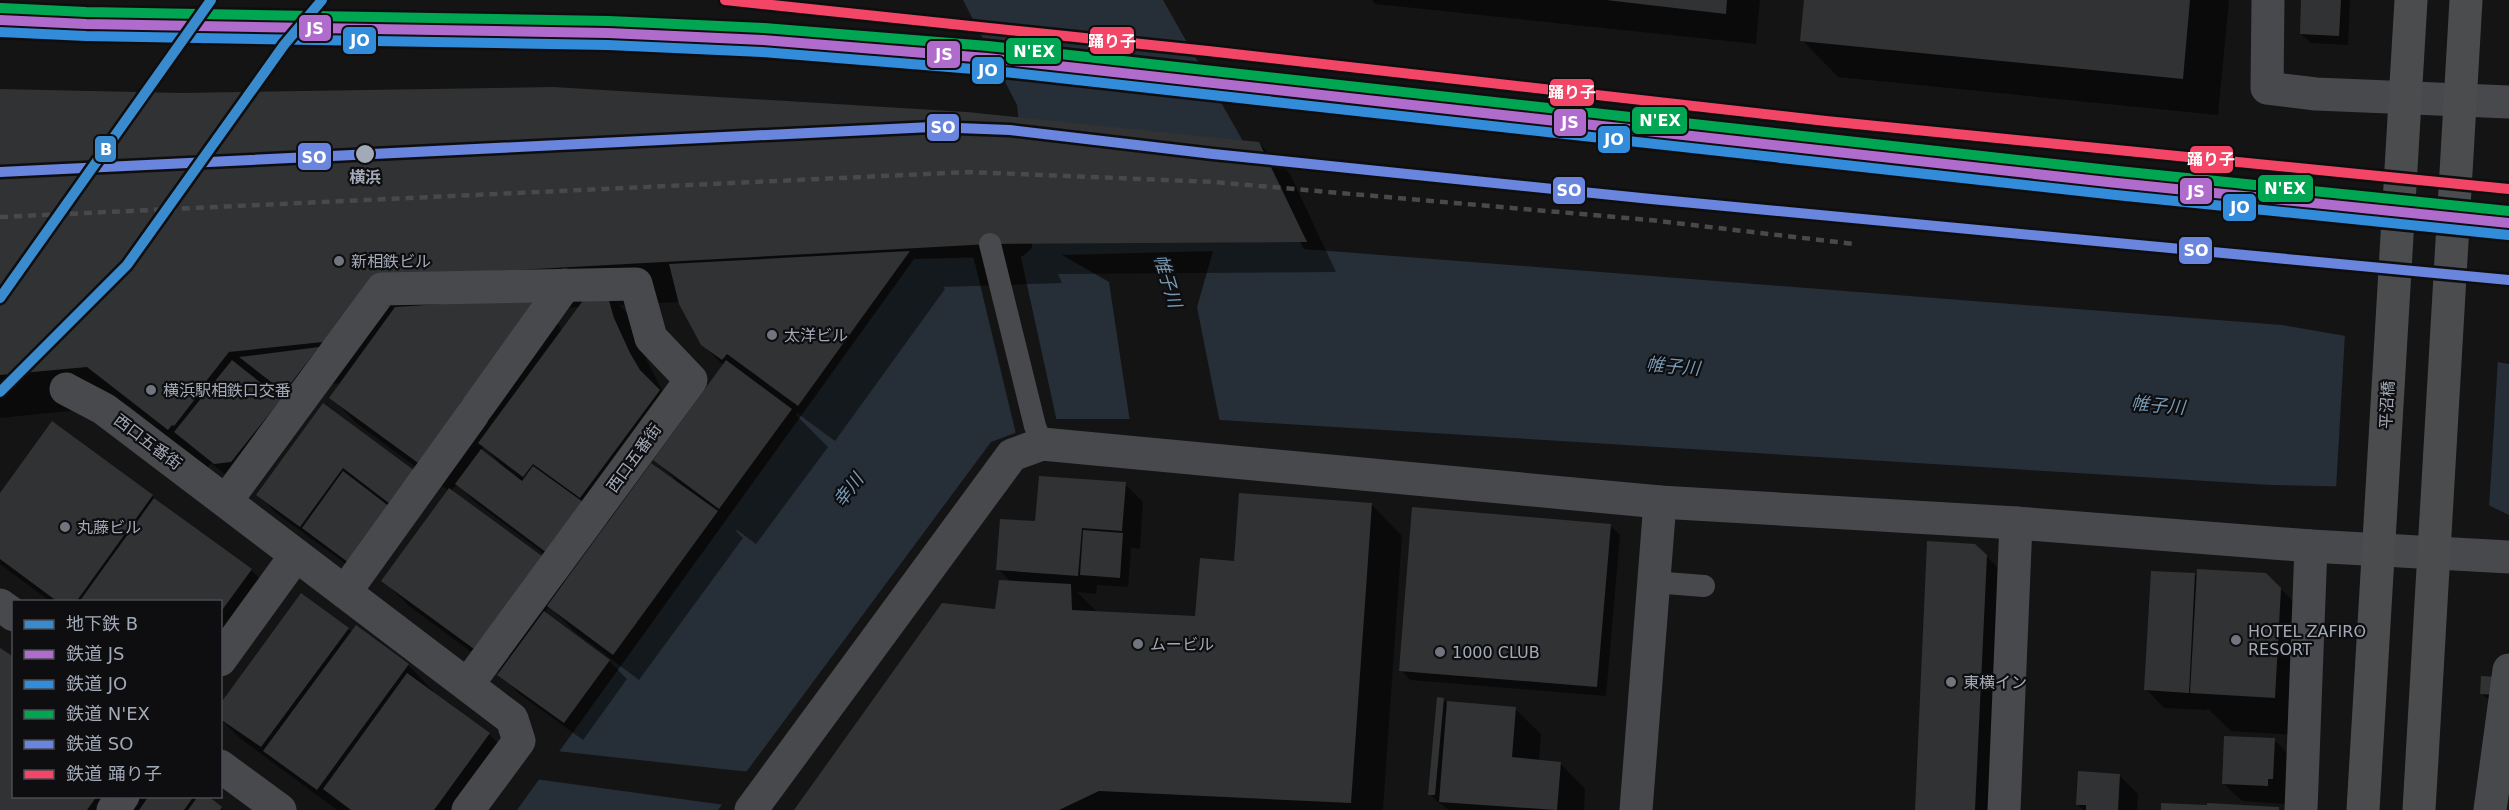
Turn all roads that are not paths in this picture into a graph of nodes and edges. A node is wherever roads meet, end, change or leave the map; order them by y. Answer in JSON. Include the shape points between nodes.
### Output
{"nodes":[{"id":1,"x":2268,"y":0,"type":"edge"},
{"id":2,"x":2411,"y":0,"type":"edge"},
{"id":3,"x":2466,"y":0,"type":"edge"},
{"id":4,"x":2509,"y":102,"type":"edge"},
{"id":5,"x":990,"y":244,"type":"dead end"},
{"id":6,"x":565,"y":285,"type":"junction"},
{"id":7,"x":66,"y":389,"type":"dead end"},
{"id":8,"x":1042,"y":444,"type":"junction"},
{"id":9,"x":226,"y":501,"type":"junction"},
{"id":10,"x":1660,"y":502,"type":"junction"},
{"id":11,"x":2016,"y":523,"type":"junction"},
{"id":12,"x":2311,"y":546,"type":"junction"},
{"id":13,"x":296,"y":555,"type":"junction"},
{"id":14,"x":2509,"y":557,"type":"edge"},
{"id":15,"x":1653,"y":582,"type":"junction"},
{"id":16,"x":1704,"y":586,"type":"dead end"},
{"id":17,"x":345,"y":592,"type":"junction"},
{"id":18,"x":222,"y":657,"type":"edge"},
{"id":19,"x":2509,"y":670,"type":"edge"},
{"id":20,"x":468,"y":684,"type":"junction"},
{"id":21,"x":222,"y":767,"type":"edge"},
{"id":22,"x":280,"y":810,"type":"edge"},
{"id":23,"x":468,"y":810,"type":"edge"},
{"id":24,"x":751,"y":810,"type":"edge"},
{"id":25,"x":1636,"y":810,"type":"edge"},
{"id":26,"x":2004,"y":810,"type":"edge"},
{"id":27,"x":2301,"y":810,"type":"edge"},
{"id":28,"x":2363,"y":810,"type":"edge"},
{"id":29,"x":2419,"y":810,"type":"edge"},
{"id":30,"x":2490,"y":810,"type":"edge"}],
"edges":[{"from":1,"to":4,"type":"street","via":[[2267,88],[2316,94]]},
{"from":2,"to":28,"type":"main road","name":"平沼橋"},
{"from":3,"to":29,"type":"main road"},
{"from":5,"to":8,"type":"lane"},
{"from":6,"to":9,"type":"street","name":"西口五番街","via":[[382,289]]},
{"from":6,"to":17,"type":"street"},
{"from":6,"to":20,"type":"street","name":"西口五番街","via":[[636,284],[651,338],[690,380]]},
{"from":7,"to":9,"type":"street","name":"西口五番街","via":[[104,409]]},
{"from":8,"to":10,"type":"street"},
{"from":8,"to":24,"type":"street","via":[[1012,455]]},
{"from":9,"to":13,"type":"street","name":"西口五番街"},
{"from":10,"to":11,"type":"street"},
{"from":10,"to":15,"type":"street"},
{"from":11,"to":12,"type":"street"},
{"from":11,"to":26,"type":"street"},
{"from":12,"to":14,"type":"street"},
{"from":12,"to":27,"type":"street"},
{"from":13,"to":17,"type":"street","name":"西口五番街"},
{"from":13,"to":18,"type":"street"},
{"from":15,"to":16,"type":"lane"},
{"from":15,"to":25,"type":"street"},
{"from":17,"to":20,"type":"street","name":"西口五番街"},
{"from":19,"to":30,"type":"street"},
{"from":20,"to":23,"type":"street","name":"西口五番街","via":[[512,719],[519,741]]},
{"from":21,"to":22,"type":"street"}]}
